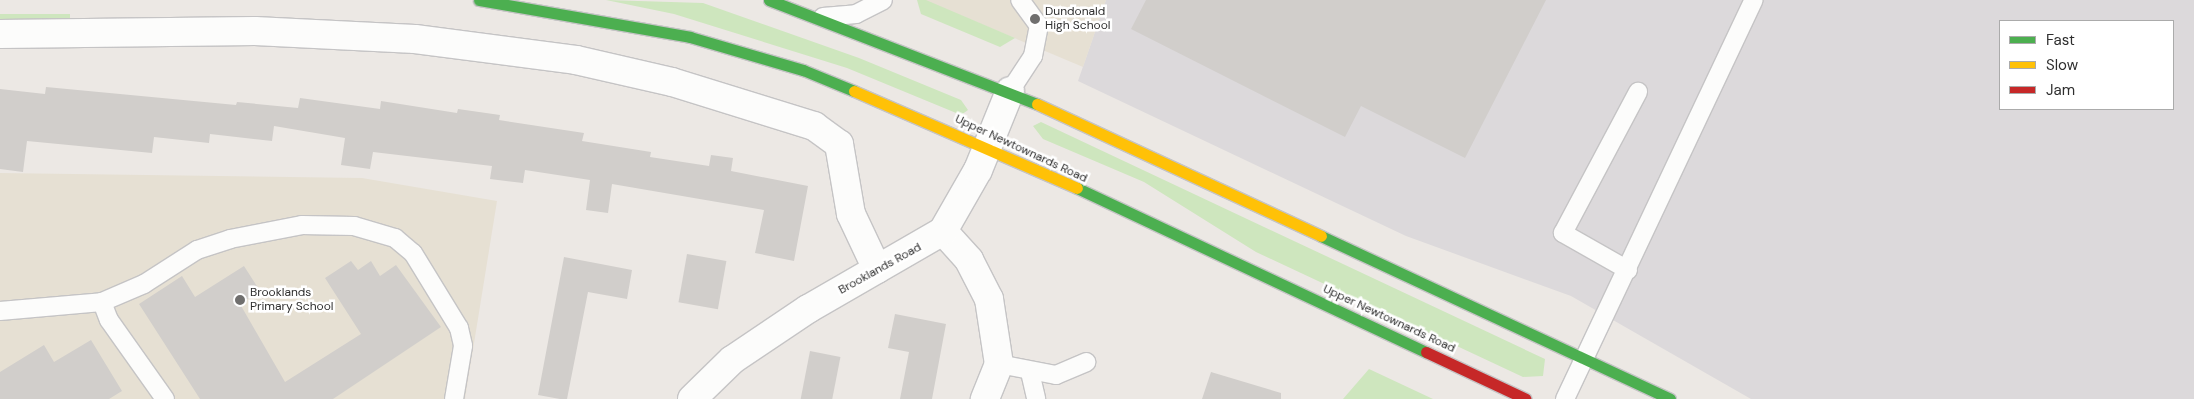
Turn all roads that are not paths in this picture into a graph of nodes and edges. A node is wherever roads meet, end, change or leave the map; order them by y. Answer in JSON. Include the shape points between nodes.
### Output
{"nodes":[{"id":1,"x":479,"y":0,"type":"edge"},
{"id":2,"x":768,"y":0,"type":"edge"},
{"id":3,"x":883,"y":0,"type":"edge"},
{"id":4,"x":1020,"y":0,"type":"edge"},
{"id":5,"x":1754,"y":0,"type":"edge"},
{"id":6,"x":820,"y":17,"type":"junction"},
{"id":7,"x":0,"y":34,"type":"edge"},
{"id":8,"x":1010,"y":91,"type":"junction"},
{"id":9,"x":1638,"y":92,"type":"dead end"},
{"id":10,"x":986,"y":146,"type":"junction"},
{"id":11,"x":943,"y":231,"type":"junction"},
{"id":12,"x":877,"y":269,"type":"junction"},
{"id":13,"x":1628,"y":270,"type":"junction"},
{"id":14,"x":102,"y":302,"type":"junction"},
{"id":15,"x":0,"y":312,"type":"edge"},
{"id":16,"x":1585,"y":359,"type":"junction"},
{"id":17,"x":1086,"y":362,"type":"dead end"},
{"id":18,"x":999,"y":364,"type":"junction"},
{"id":19,"x":1030,"y":372,"type":"junction"},
{"id":20,"x":165,"y":399,"type":"edge"},
{"id":21,"x":454,"y":399,"type":"edge"},
{"id":22,"x":692,"y":399,"type":"edge"},
{"id":23,"x":985,"y":399,"type":"edge"},
{"id":24,"x":1036,"y":399,"type":"edge"},
{"id":25,"x":1526,"y":399,"type":"edge"},
{"id":26,"x":1565,"y":399,"type":"edge"},
{"id":27,"x":1670,"y":399,"type":"edge"}],
"edges":[{"from":1,"to":10,"type":"highway","name":"Upper Newtownards Road","via":[[690,36],[803,70]]},
{"from":2,"to":6,"type":"highway"},
{"from":3,"to":6,"type":"lane","via":[[856,14]]},
{"from":4,"to":8,"type":"lane","via":[[1039,26],[1033,56]]},
{"from":5,"to":13,"type":"lane"},
{"from":6,"to":8,"type":"highway"},
{"from":7,"to":12,"type":"street","via":[[255,31],[415,39],[576,60],[672,82],[814,126],[839,144],[851,214]]},
{"from":8,"to":10,"type":"street"},
{"from":8,"to":16,"type":"highway"},
{"from":9,"to":13,"type":"lane","via":[[1563,233]]},
{"from":10,"to":11,"type":"street"},
{"from":10,"to":25,"type":"highway","name":"Upper Newtownards Road"},
{"from":11,"to":12,"type":"street","name":"Brooklands Road"},
{"from":11,"to":18,"type":"street","via":[[969,260],[989,299]]},
{"from":12,"to":22,"type":"street","name":"Brooklands Road","via":[[732,360]]},
{"from":13,"to":16,"type":"lane"},
{"from":14,"to":15,"type":"lane"},
{"from":14,"to":20,"type":"lane","via":[[109,320]]},
{"from":14,"to":21,"type":"lane","via":[[144,284],[197,250],[230,239],[302,225],[354,226],[395,238],[413,253],[459,328],[463,346]]},
{"from":16,"to":26,"type":"lane"},
{"from":16,"to":27,"type":"highway"},
{"from":17,"to":19,"type":"lane","via":[[1056,375]]},
{"from":18,"to":19,"type":"lane"},
{"from":18,"to":23,"type":"street"},
{"from":19,"to":24,"type":"lane"}]}
